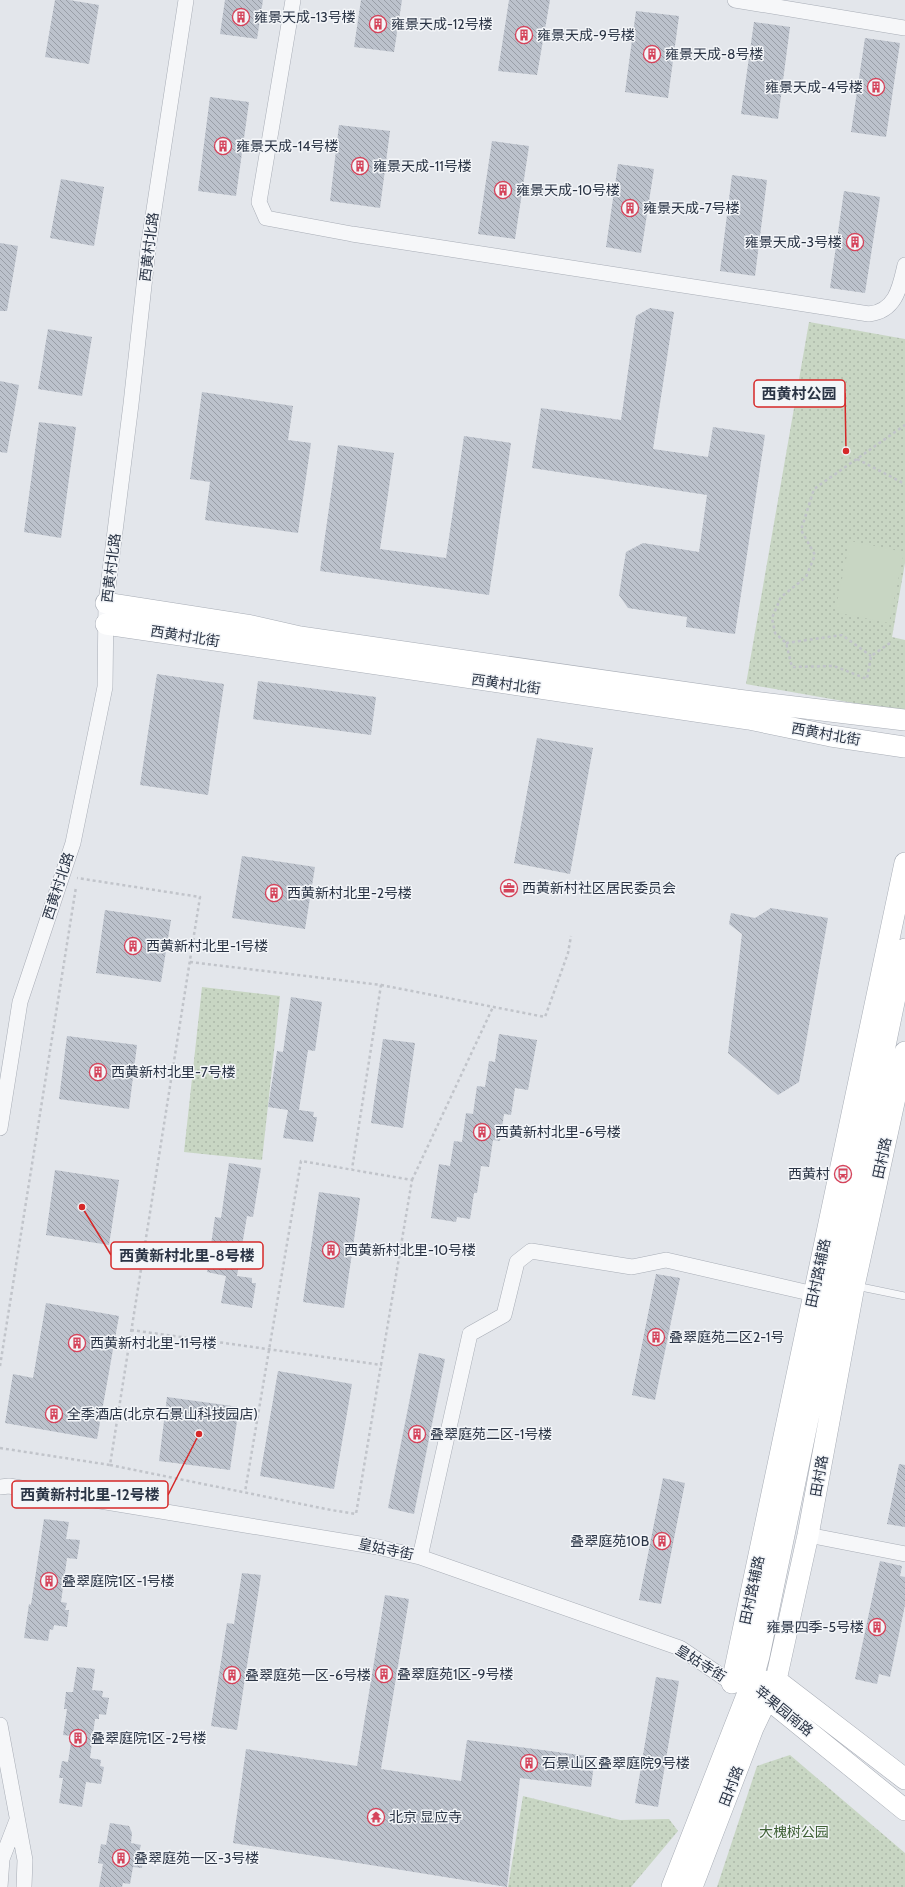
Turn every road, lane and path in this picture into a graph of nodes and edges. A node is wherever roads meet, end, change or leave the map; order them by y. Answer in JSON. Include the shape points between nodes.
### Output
{"nodes":[{"id":1,"x":186,"y":0,"type":"edge"},
{"id":2,"x":293,"y":0,"type":"edge"},
{"id":3,"x":735,"y":0,"type":"edge"},
{"id":4,"x":905,"y":28,"type":"edge"},
{"id":5,"x":905,"y":265,"type":"edge"},
{"id":6,"x":905,"y":425,"type":"edge"},
{"id":7,"x":857,"y":458,"type":"junction"},
{"id":8,"x":905,"y":484,"type":"edge"},
{"id":9,"x":106,"y":603,"type":"junction"},
{"id":10,"x":106,"y":624,"type":"junction"},
{"id":11,"x":786,"y":643,"type":"junction"},
{"id":12,"x":890,"y":643,"type":"dead end"},
{"id":13,"x":871,"y":656,"type":"junction"},
{"id":14,"x":905,"y":720,"type":"edge"},
{"id":15,"x":905,"y":747,"type":"edge"},
{"id":16,"x":905,"y":863,"type":"edge"},
{"id":17,"x":571,"y":936,"type":"dead end"},
{"id":18,"x":905,"y":949,"type":"edge"},
{"id":19,"x":190,"y":962,"type":"junction"},
{"id":20,"x":381,"y":985,"type":"junction"},
{"id":21,"x":493,"y":1007,"type":"junction"},
{"id":22,"x":905,"y":1052,"type":"edge"},
{"id":23,"x":0,"y":1128,"type":"edge"},
{"id":24,"x":352,"y":1170,"type":"junction"},
{"id":25,"x":412,"y":1180,"type":"junction"},
{"id":26,"x":854,"y":1286,"type":"junction"},
{"id":27,"x":814,"y":1294,"type":"junction"},
{"id":28,"x":905,"y":1296,"type":"edge"},
{"id":29,"x":131,"y":1330,"type":"junction"},
{"id":30,"x":269,"y":1349,"type":"junction"},
{"id":31,"x":382,"y":1365,"type":"junction"},
{"id":32,"x":0,"y":1366,"type":"edge"},
{"id":33,"x":807,"y":1374,"type":"junction"},
{"id":34,"x":0,"y":1448,"type":"edge"},
{"id":35,"x":110,"y":1465,"type":"junction"},
{"id":36,"x":0,"y":1487,"type":"edge"},
{"id":37,"x":245,"y":1492,"type":"junction"},
{"id":38,"x":808,"y":1535,"type":"junction"},
{"id":39,"x":905,"y":1554,"type":"edge"},
{"id":40,"x":420,"y":1557,"type":"junction"},
{"id":41,"x":776,"y":1680,"type":"junction"},
{"id":42,"x":742,"y":1684,"type":"junction"},
{"id":43,"x":767,"y":1699,"type":"junction"},
{"id":44,"x":0,"y":1725,"type":"edge"},
{"id":45,"x":905,"y":1779,"type":"edge"},
{"id":46,"x":905,"y":1810,"type":"edge"},
{"id":47,"x":17,"y":1820,"type":"junction"},
{"id":48,"x":0,"y":1887,"type":"edge"},
{"id":49,"x":24,"y":1887,"type":"edge"},
{"id":50,"x":672,"y":1887,"type":"edge"},
{"id":51,"x":692,"y":1887,"type":"edge"}],
"edges":[{"from":1,"to":9,"type":"street","name":"西黄村北路","via":[[148,249]]},
{"from":2,"to":5,"type":"street","via":[[259,202],[266,218],[352,234],[869,314],[884,310],[892,301],[900,289]]},
{"from":3,"to":4,"type":"street"},
{"from":6,"to":7,"type":"path"},
{"from":7,"to":8,"type":"path"},
{"from":7,"to":11,"type":"path","via":[[814,489],[801,530],[815,555],[806,577],[781,597],[772,618],[775,633]]},
{"from":9,"to":10,"type":"street","name":"西黄村北路"},
{"from":9,"to":14,"type":"main road","name":"西黄村北街","via":[[247,625],[300,637],[737,700]]},
{"from":10,"to":15,"type":"main road","name":"西黄村北街","via":[[749,719],[832,736]]},
{"from":10,"to":23,"type":"street","name":"西黄村北路","via":[[105,687],[73,842],[20,1002]]},
{"from":11,"to":13,"type":"path","via":[[842,635]]},
{"from":11,"to":13,"type":"path","via":[[792,667],[834,666],[868,679]]},
{"from":12,"to":13,"type":"path"},
{"from":16,"to":27,"type":"main road","name":"田村路辅路"},
{"from":17,"to":21,"type":"path","via":[[568,953],[545,1017]]},
{"from":18,"to":33,"type":"main road","name":"田村路"},
{"from":19,"to":20,"type":"path"},
{"from":19,"to":29,"type":"path"},
{"from":19,"to":32,"type":"path","via":[[200,897],[77,878]]},
{"from":20,"to":21,"type":"path"},
{"from":20,"to":24,"type":"path"},
{"from":21,"to":25,"type":"path"},
{"from":22,"to":26,"type":"main road","name":"田村路"},
{"from":24,"to":25,"type":"path"},
{"from":24,"to":30,"type":"path","via":[[301,1161]]},
{"from":25,"to":31,"type":"path"},
{"from":26,"to":28,"type":"lane"},
{"from":26,"to":38,"type":"main road","name":"田村路"},
{"from":27,"to":33,"type":"main road","name":"田村路辅路"},
{"from":27,"to":40,"type":"street","via":[[666,1260],[632,1267],[531,1251],[517,1262],[504,1315],[470,1334]]},
{"from":29,"to":30,"type":"path"},
{"from":29,"to":35,"type":"path"},
{"from":30,"to":31,"type":"path"},
{"from":30,"to":37,"type":"path"},
{"from":31,"to":37,"type":"path","via":[[356,1514]]},
{"from":33,"to":42,"type":"main road","name":"田村路","via":[[759,1656]]},
{"from":34,"to":35,"type":"path"},
{"from":35,"to":37,"type":"path"},
{"from":36,"to":40,"type":"street","name":"皇姑寺街","via":[[8,1486],[378,1547]]},
{"from":38,"to":39,"type":"street"},
{"from":38,"to":41,"type":"main road","name":"田村路"},
{"from":40,"to":42,"type":"street","name":"皇姑寺街","via":[[680,1648]]},
{"from":41,"to":42,"type":"main road","name":"苹果园南路"},
{"from":41,"to":43,"type":"main road","name":"田村路"},
{"from":41,"to":45,"type":"main road","name":"苹果园南路"},
{"from":42,"to":43,"type":"main road","name":"苹果园南路"},
{"from":42,"to":50,"type":"main road","name":"田村路"},
{"from":43,"to":46,"type":"main road","name":"苹果园南路"},
{"from":43,"to":51,"type":"main road","name":"田村路","via":[[753,1728]]},
{"from":44,"to":47,"type":"street"},
{"from":47,"to":48,"type":"street","via":[[2,1859]]},
{"from":47,"to":49,"type":"street","via":[[25,1860]]}]}
